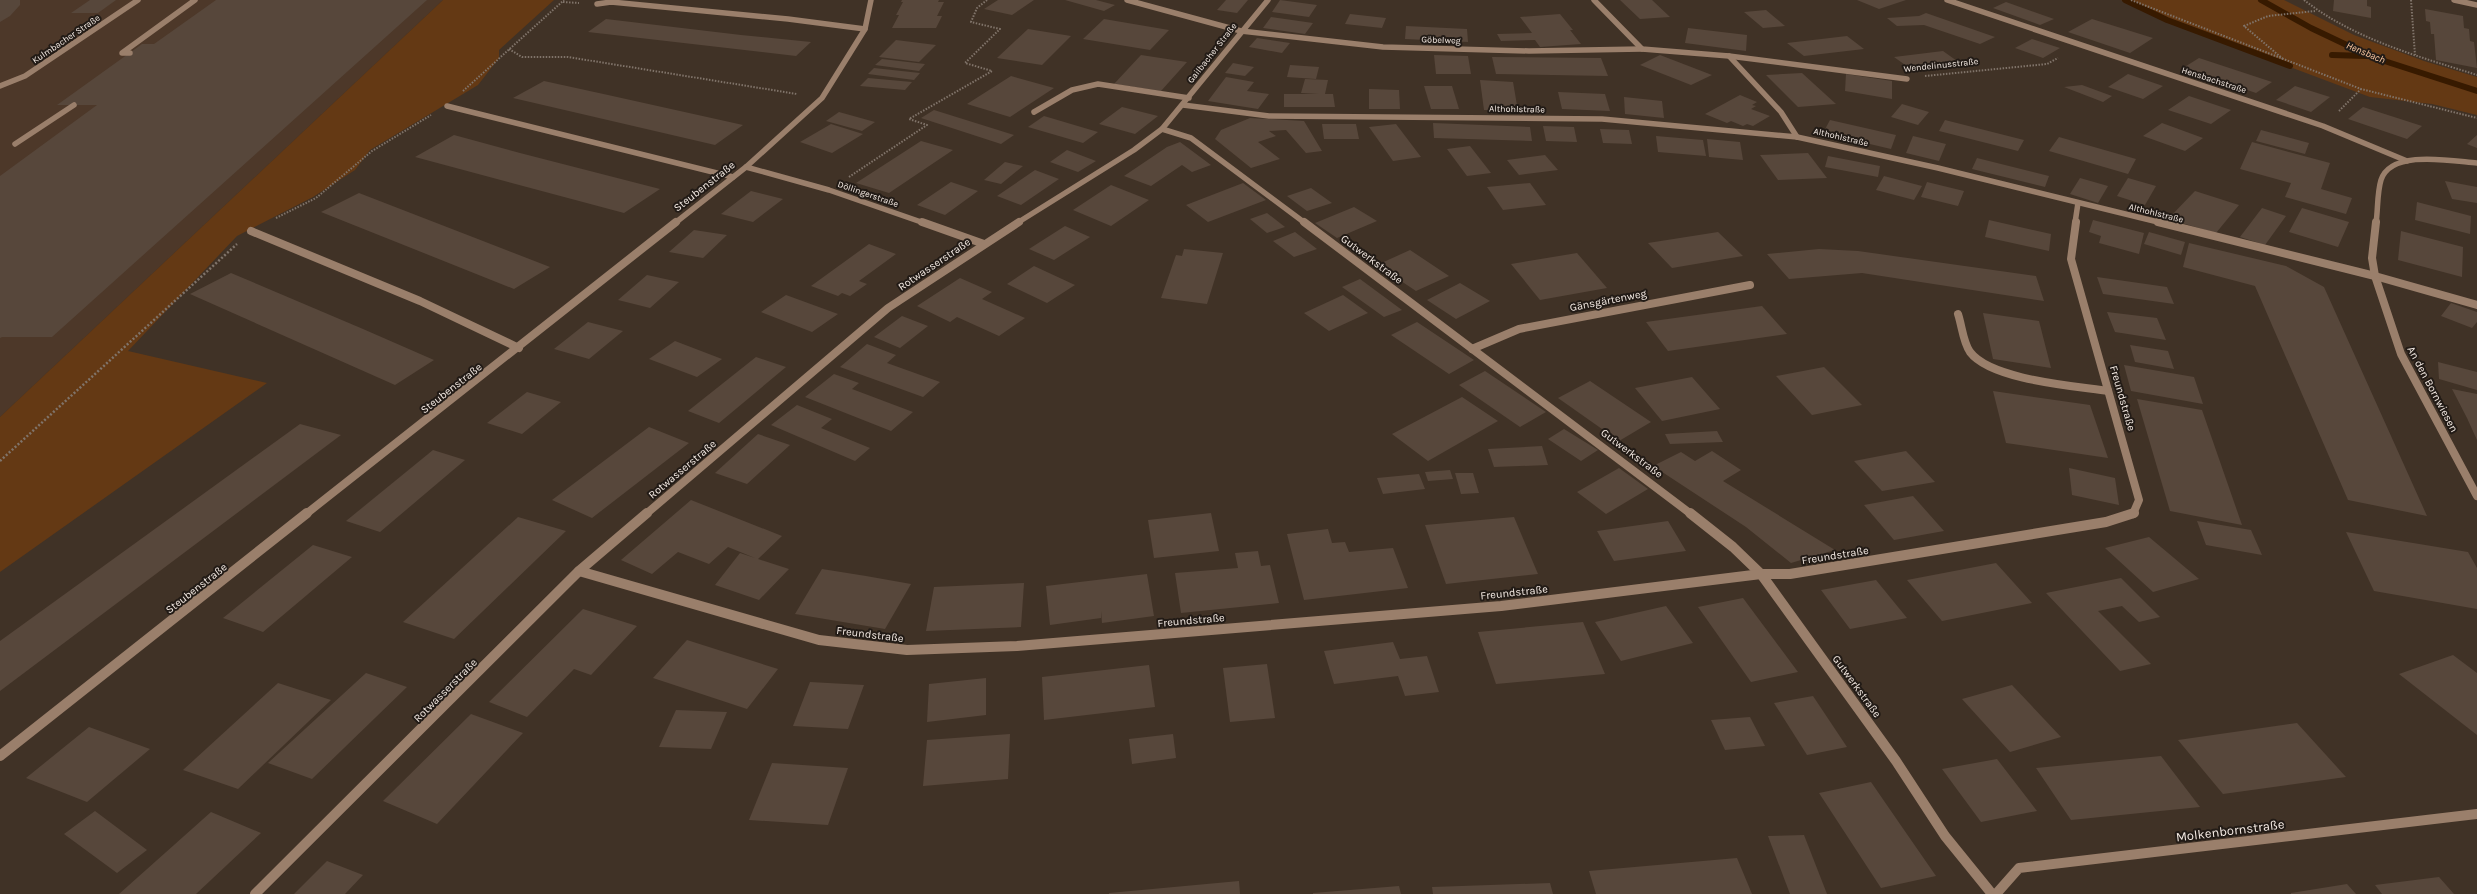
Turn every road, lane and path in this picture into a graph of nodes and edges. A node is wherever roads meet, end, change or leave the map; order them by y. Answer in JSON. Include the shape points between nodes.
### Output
{"nodes":[{"id":1,"x":138,"y":0,"type":"edge"},
{"id":2,"x":195,"y":0,"type":"edge"},
{"id":3,"x":871,"y":0,"type":"edge"},
{"id":4,"x":987,"y":0,"type":"edge"},
{"id":5,"x":1127,"y":0,"type":"edge"},
{"id":6,"x":1268,"y":0,"type":"edge"},
{"id":7,"x":1594,"y":0,"type":"edge"},
{"id":8,"x":1947,"y":0,"type":"edge"},
{"id":9,"x":2131,"y":0,"type":"edge"},
{"id":10,"x":2304,"y":0,"type":"edge"},
{"id":11,"x":2411,"y":0,"type":"edge"},
{"id":12,"x":2454,"y":0,"type":"edge"},
{"id":13,"x":597,"y":4,"type":"dead end"},
{"id":14,"x":2477,"y":5,"type":"edge"},
{"id":15,"x":2316,"y":11,"type":"junction"},
{"id":16,"x":865,"y":29,"type":"junction"},
{"id":17,"x":1241,"y":31,"type":"junction"},
{"id":18,"x":2080,"y":46,"type":"junction"},
{"id":19,"x":509,"y":49,"type":"dead end"},
{"id":20,"x":1642,"y":49,"type":"junction"},
{"id":21,"x":130,"y":53,"type":"dead end"},
{"id":22,"x":2415,"y":55,"type":"junction"},
{"id":23,"x":1728,"y":56,"type":"junction"},
{"id":24,"x":2285,"y":60,"type":"junction"},
{"id":25,"x":2477,"y":75,"type":"edge"},
{"id":26,"x":1906,"y":79,"type":"joint"},
{"id":27,"x":0,"y":86,"type":"edge"},
{"id":28,"x":2361,"y":89,"type":"junction"},
{"id":29,"x":822,"y":98,"type":"junction"},
{"id":30,"x":1189,"y":98,"type":"junction"},
{"id":31,"x":74,"y":105,"type":"dead end"},
{"id":32,"x":1183,"y":105,"type":"junction"},
{"id":33,"x":447,"y":106,"type":"dead end"},
{"id":34,"x":1034,"y":112,"type":"dead end"},
{"id":35,"x":1172,"y":118,"type":"joint"},
{"id":36,"x":2477,"y":118,"type":"edge"},
{"id":37,"x":2323,"y":126,"type":"junction"},
{"id":38,"x":1162,"y":129,"type":"junction"},
{"id":39,"x":1797,"y":136,"type":"junction"},
{"id":40,"x":15,"y":144,"type":"dead end"},
{"id":41,"x":2407,"y":161,"type":"junction"},
{"id":42,"x":2477,"y":163,"type":"edge"},
{"id":43,"x":746,"y":167,"type":"junction"},
{"id":44,"x":733,"y":177,"type":"junction"},
{"id":45,"x":829,"y":190,"type":"junction"},
{"id":46,"x":2078,"y":203,"type":"junction"},
{"id":47,"x":251,"y":231,"type":"dead end"},
{"id":48,"x":984,"y":244,"type":"junction"},
{"id":49,"x":2375,"y":276,"type":"junction"},
{"id":50,"x":1750,"y":285,"type":"dead end"},
{"id":51,"x":2477,"y":305,"type":"edge"},
{"id":52,"x":1958,"y":314,"type":"dead end"},
{"id":53,"x":519,"y":348,"type":"junction"},
{"id":54,"x":1472,"y":349,"type":"junction"},
{"id":55,"x":2108,"y":391,"type":"junction"},
{"id":56,"x":2477,"y":496,"type":"edge"},
{"id":57,"x":579,"y":571,"type":"junction"},
{"id":58,"x":1761,"y":574,"type":"junction"},
{"id":59,"x":0,"y":756,"type":"edge"},
{"id":60,"x":2477,"y":814,"type":"edge"},
{"id":61,"x":255,"y":894,"type":"edge"},
{"id":62,"x":1992,"y":894,"type":"edge"},
{"id":63,"x":1996,"y":894,"type":"edge"}],
"edges":[{"from":1,"to":27,"type":"street","name":"Kulmbacher Straße","via":[[25,76]]},
{"from":2,"to":21,"type":"street","via":[[122,52]]},
{"from":3,"to":16,"type":"street","name":"Steubenstraße"},
{"from":4,"to":45,"type":"path","via":[[977,8],[971,22],[1000,29],[965,63],[992,71],[909,119],[927,125]]},
{"from":5,"to":17,"type":"street","name":"Göbelweg"},
{"from":6,"to":17,"type":"street","name":"Gailbacher Straße"},
{"from":7,"to":20,"type":"street"},
{"from":8,"to":18,"type":"street","name":"Hensbachstraße"},
{"from":9,"to":24,"type":"path"},
{"from":10,"to":15,"type":"path"},
{"from":11,"to":22,"type":"path"},
{"from":12,"to":14,"type":"street"},
{"from":13,"to":16,"type":"street","via":[[611,2]]},
{"from":15,"to":22,"type":"path","via":[[2351,29]]},
{"from":15,"to":24,"type":"path","via":[[2268,16],[2244,26]]},
{"from":16,"to":29,"type":"street","name":"Steubenstraße"},
{"from":17,"to":20,"type":"street","name":"Göbelweg","via":[[1383,47],[1529,51]]},
{"from":17,"to":30,"type":"street","name":"Gailbacher Straße"},
{"from":18,"to":26,"type":"path","name":"Wendelinusstraße","via":[[2048,64],[1943,73]]},
{"from":18,"to":37,"type":"street","name":"Hensbachstraße"},
{"from":19,"to":29,"type":"path","via":[[522,57],[568,56]]},
{"from":20,"to":23,"type":"street","name":"Wendelinusstraße"},
{"from":22,"to":25,"type":"path"},
{"from":23,"to":26,"type":"street","name":"Wendelinusstraße"},
{"from":23,"to":39,"type":"street","via":[[1781,112]]},
{"from":24,"to":28,"type":"path"},
{"from":28,"to":36,"type":"path"},
{"from":28,"to":37,"type":"path"},
{"from":29,"to":43,"type":"street","name":"Steubenstraße"},
{"from":30,"to":32,"type":"street","name":"Gailbacher Straße"},
{"from":30,"to":34,"type":"street","via":[[1098,84],[1069,90]]},
{"from":31,"to":40,"type":"street"},
{"from":32,"to":35,"type":"street","name":"Gailbacher Straße"},
{"from":32,"to":39,"type":"street","name":"Althohlstraße","via":[[1269,116],[1602,119]]},
{"from":33,"to":44,"type":"street"},
{"from":35,"to":38,"type":"street","name":"Rotwasserstraße"},
{"from":37,"to":41,"type":"street","name":"Hensbachstraße"},
{"from":38,"to":48,"type":"street","name":"Rotwasserstraße","via":[[1134,150]]},
{"from":38,"to":54,"type":"street","name":"Gutwerkstraße","via":[[1191,138]]},
{"from":39,"to":46,"type":"street","name":"Althohlstraße"},
{"from":41,"to":42,"type":"street","name":"Hensbachstraße","via":[[2446,159]]},
{"from":41,"to":49,"type":"street","name":"An den Bornwiesen","via":[[2388,169],[2381,180],[2372,258]]},
{"from":43,"to":44,"type":"street","name":"Steubenstraße"},
{"from":43,"to":45,"type":"street","name":"Döllingerstraße"},
{"from":44,"to":53,"type":"street","name":"Steubenstraße"},
{"from":45,"to":48,"type":"street","name":"Döllingerstraße"},
{"from":46,"to":49,"type":"street","name":"Althohlstraße"},
{"from":46,"to":55,"type":"street","name":"Freundstraße","via":[[2071,259]]},
{"from":47,"to":53,"type":"street","via":[[375,279],[450,312]]},
{"from":48,"to":57,"type":"street","name":"Rotwasserstraße","via":[[888,308]]},
{"from":49,"to":51,"type":"street","name":"Althohlstraße"},
{"from":49,"to":56,"type":"street","name":"An den Bornwiesen","via":[[2401,354]]},
{"from":50,"to":54,"type":"street","name":"Gänsgärtenweg","via":[[1519,329]]},
{"from":52,"to":55,"type":"street","via":[[1970,352],[1987,366],[2012,374]]},
{"from":53,"to":59,"type":"street","name":"Steubenstraße"},
{"from":54,"to":58,"type":"street","name":"Gutwerkstraße","via":[[1733,546]]},
{"from":55,"to":58,"type":"street","name":"Freundstraße","via":[[2139,500],[2133,515],[2106,522],[1790,574]]},
{"from":57,"to":58,"type":"street","name":"Freundstraße","via":[[819,640],[907,650],[1017,646],[1502,606]]},
{"from":57,"to":61,"type":"street","name":"Rotwasserstraße"},
{"from":58,"to":62,"type":"street","name":"Gutwerkstraße","via":[[1896,761],[1945,836]]},
{"from":60,"to":63,"type":"street","name":"Molkenbornstraße","via":[[2019,868]]}]}
